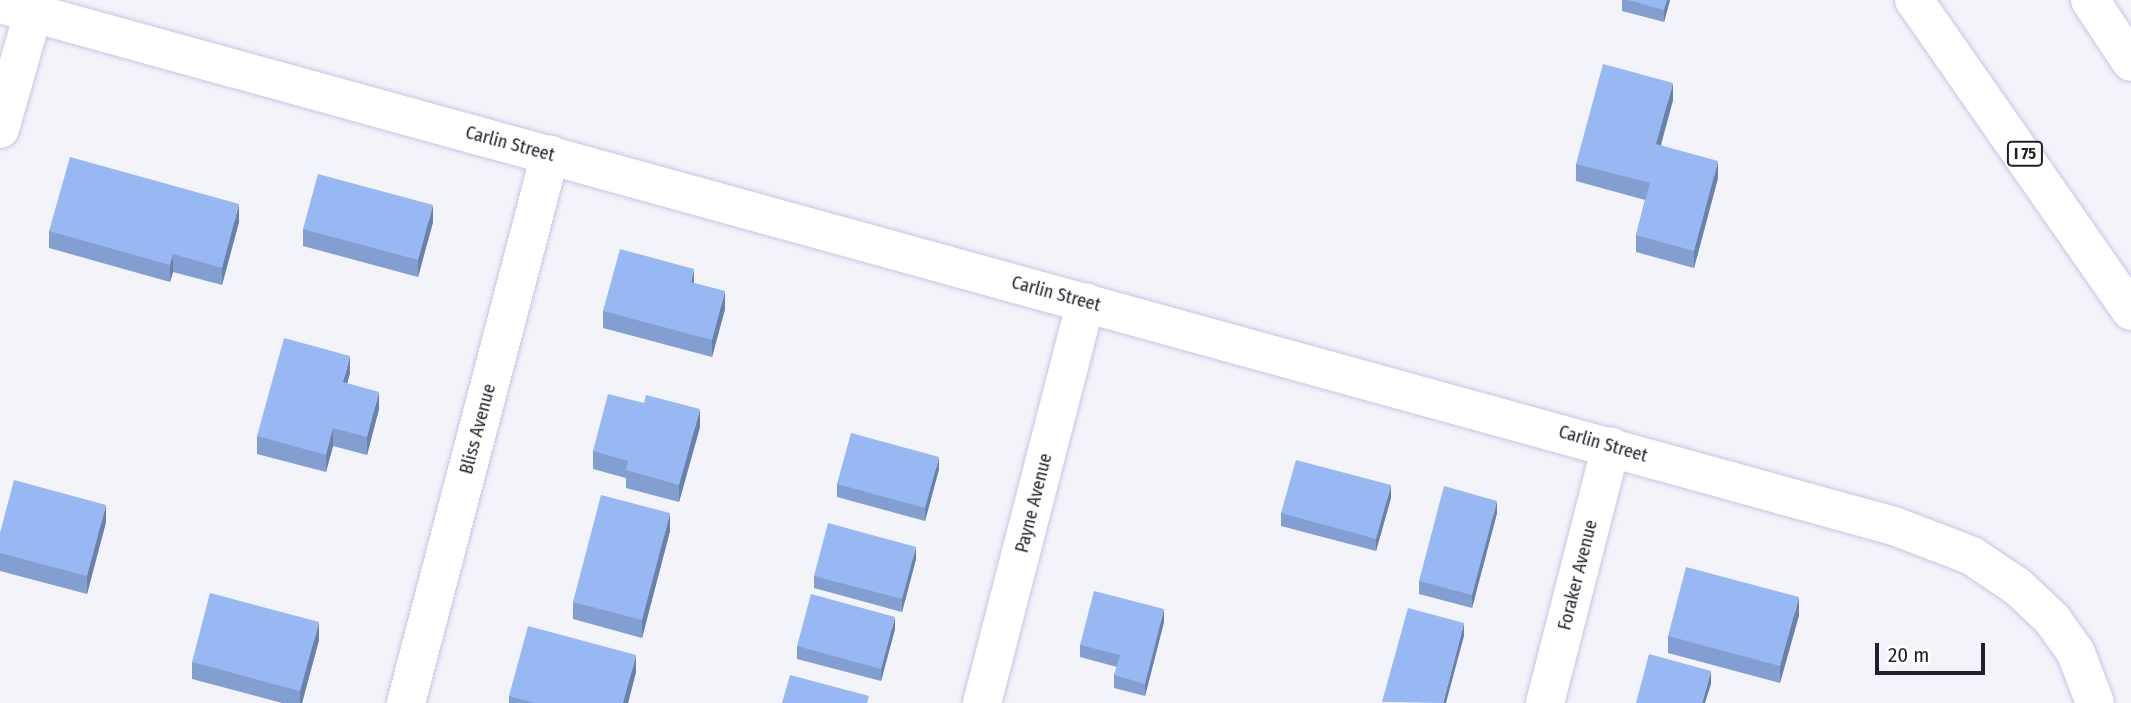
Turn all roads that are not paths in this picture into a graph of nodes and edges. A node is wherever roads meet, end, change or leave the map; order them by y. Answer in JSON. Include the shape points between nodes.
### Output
{"nodes":[{"id":1,"x":1914,"y":0,"type":"edge"},
{"id":2,"x":2090,"y":0,"type":"edge"},
{"id":3,"x":16,"y":8,"type":"edge"},
{"id":4,"x":2131,"y":62,"type":"edge"},
{"id":5,"x":0,"y":129,"type":"edge"},
{"id":6,"x":550,"y":155,"type":"junction"},
{"id":7,"x":1086,"y":302,"type":"junction"},
{"id":8,"x":2131,"y":311,"type":"edge"},
{"id":9,"x":1611,"y":446,"type":"junction"},
{"id":10,"x":406,"y":703,"type":"edge"},
{"id":11,"x":982,"y":703,"type":"edge"},
{"id":12,"x":1545,"y":703,"type":"edge"},
{"id":13,"x":2095,"y":703,"type":"edge"}],
"edges":[{"from":1,"to":8,"type":"main road","number":"I 75"},
{"from":2,"to":4,"type":"main road"},
{"from":3,"to":5,"type":"main road"},
{"from":3,"to":6,"type":"main road","name":"Carlin Street"},
{"from":6,"to":7,"type":"main road","name":"Carlin Street"},
{"from":6,"to":10,"type":"main road","name":"Bliss Avenue"},
{"from":7,"to":9,"type":"main road","name":"Carlin Street"},
{"from":7,"to":11,"type":"main road","name":"Payne Avenue"},
{"from":9,"to":12,"type":"main road","name":"Foraker Avenue"},
{"from":9,"to":13,"type":"main road","name":"Carlin Street","via":[[1894,526],[1972,556],[2018,587],[2052,619],[2076,653]]}]}
